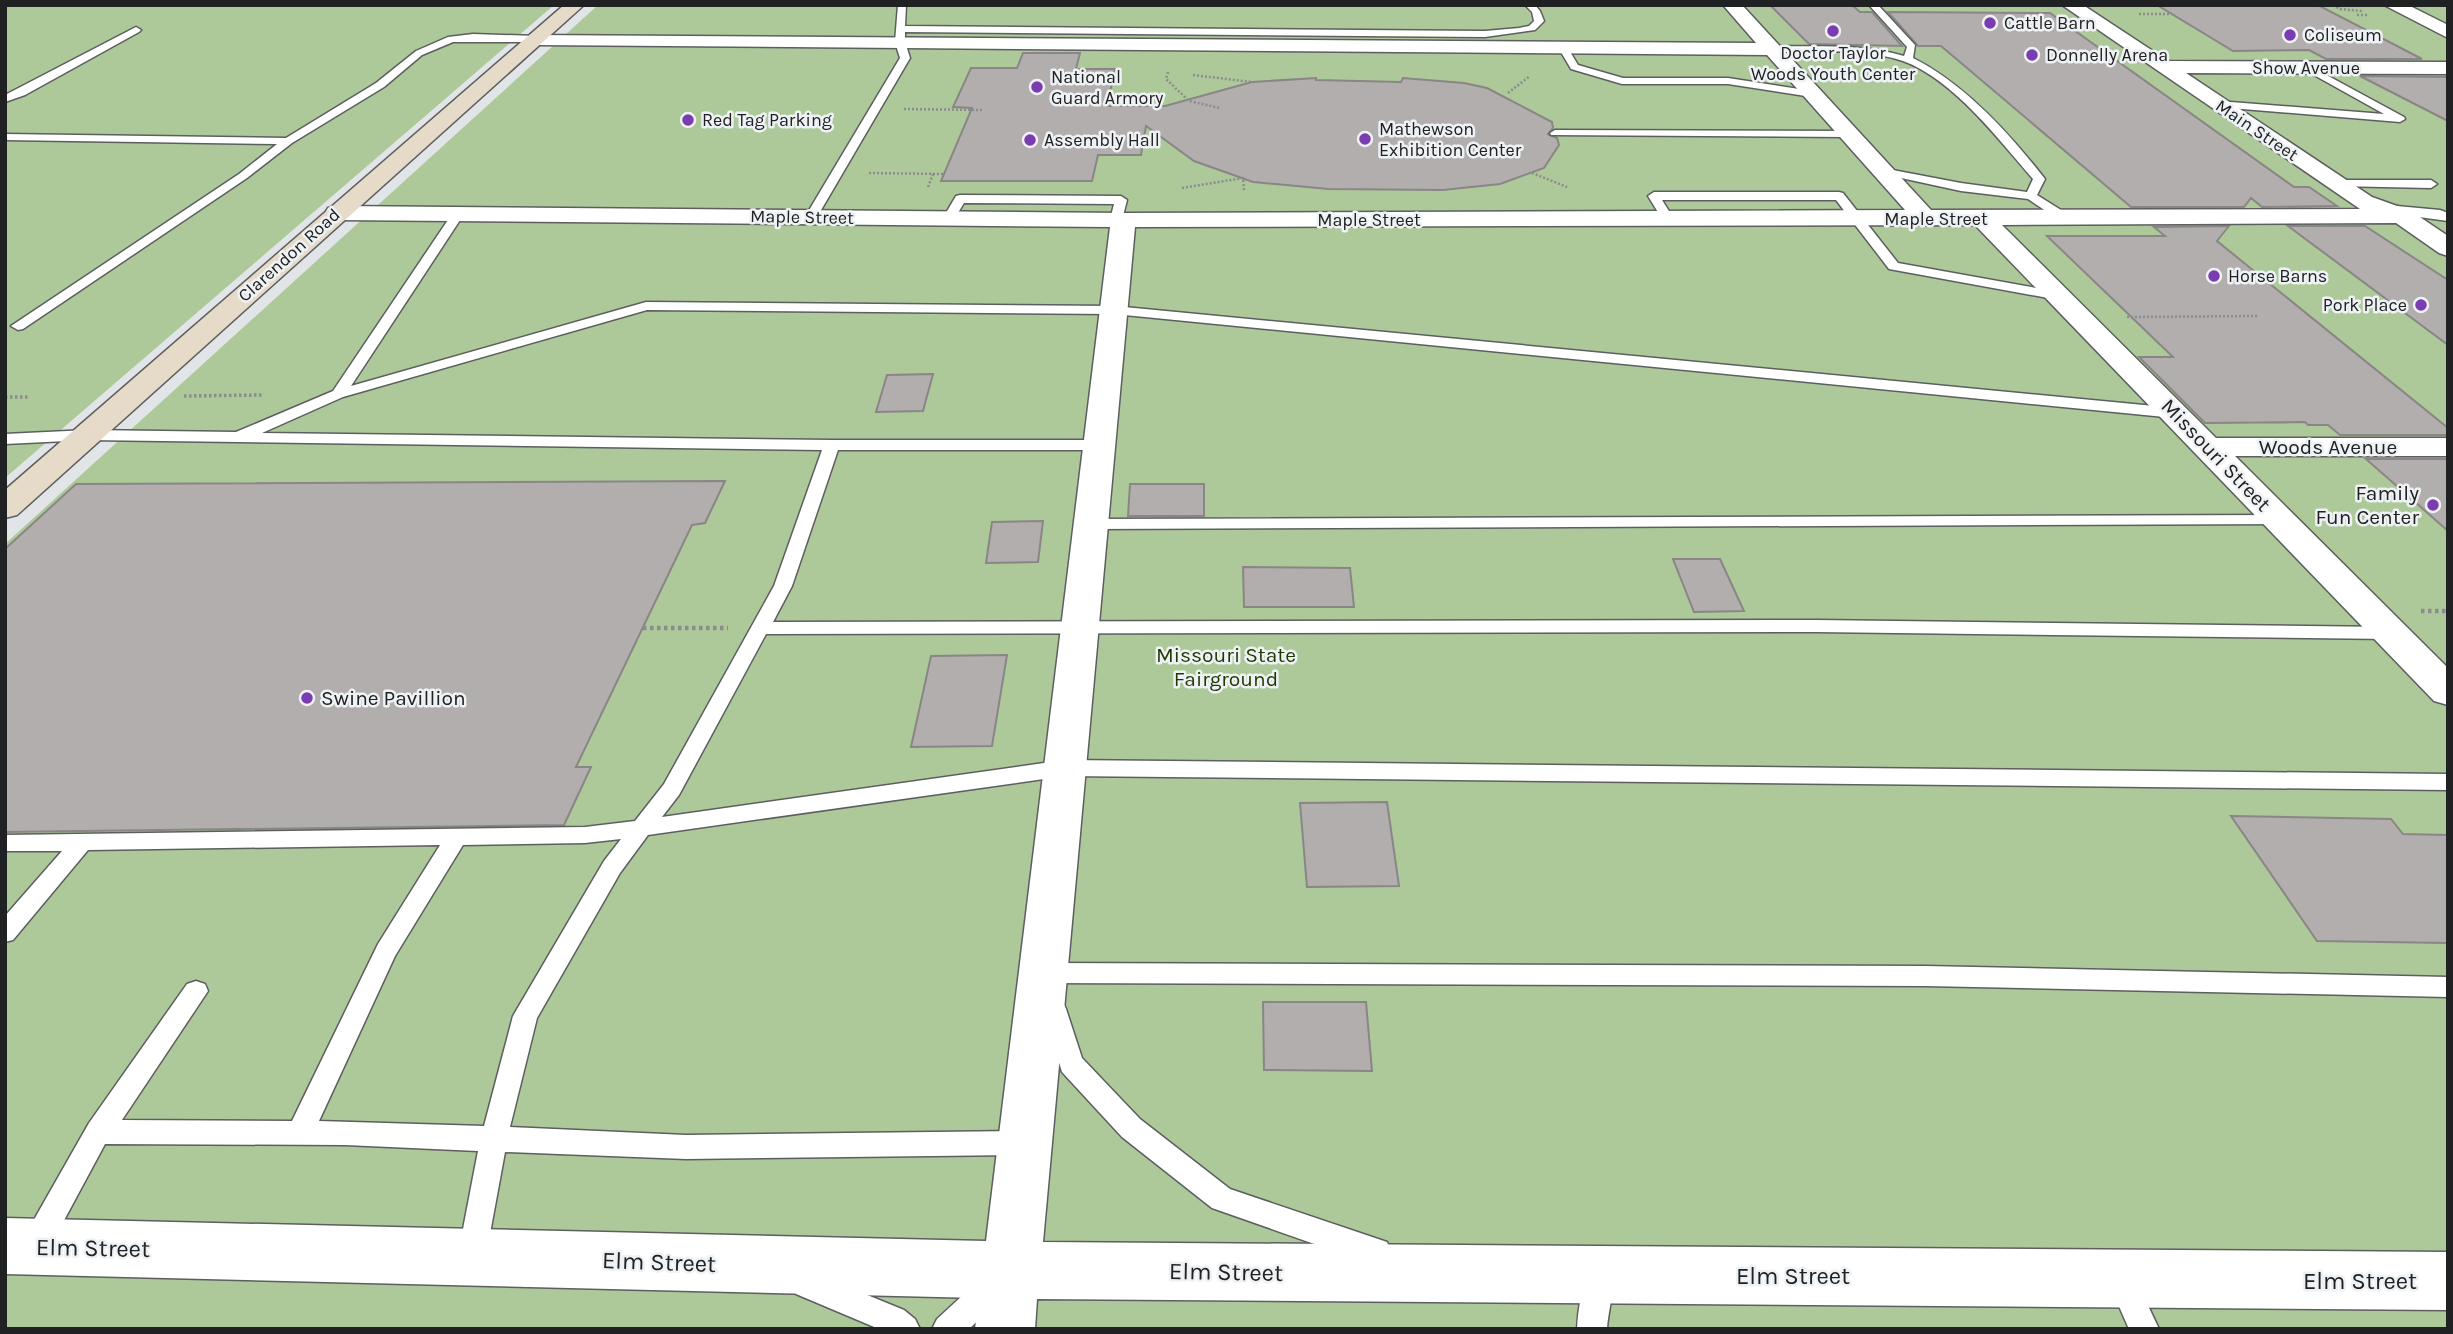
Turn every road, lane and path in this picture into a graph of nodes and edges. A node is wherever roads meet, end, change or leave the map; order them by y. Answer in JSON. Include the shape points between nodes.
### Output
{"nodes":[{"id":1,"x":575,"y":5,"type":"edge"},
{"id":2,"x":902,"y":5,"type":"edge"},
{"id":3,"x":1530,"y":5,"type":"edge"},
{"id":4,"x":1732,"y":5,"type":"edge"},
{"id":5,"x":1873,"y":5,"type":"edge"},
{"id":6,"x":2071,"y":5,"type":"edge"},
{"id":7,"x":2393,"y":5,"type":"edge"},
{"id":8,"x":2414,"y":15,"type":"junction"},
{"id":9,"x":2448,"y":15,"type":"edge"},
{"id":10,"x":136,"y":30,"type":"dead end"},
{"id":11,"x":2448,"y":32,"type":"edge"},
{"id":12,"x":901,"y":36,"type":"junction"},
{"id":13,"x":537,"y":39,"type":"junction"},
{"id":14,"x":1184,"y":44,"type":"junction"},
{"id":15,"x":1563,"y":47,"type":"junction"},
{"id":16,"x":1770,"y":49,"type":"junction"},
{"id":17,"x":1908,"y":60,"type":"junction"},
{"id":18,"x":2163,"y":67,"type":"junction"},
{"id":19,"x":2308,"y":68,"type":"junction"},
{"id":20,"x":2448,"y":68,"type":"edge"},
{"id":21,"x":1192,"y":75,"type":"dead end"},
{"id":22,"x":1252,"y":82,"type":"dead end"},
{"id":23,"x":1812,"y":94,"type":"junction"},
{"id":24,"x":5,"y":99,"type":"edge"},
{"id":25,"x":2218,"y":104,"type":"junction"},
{"id":26,"x":875,"y":108,"type":"junction"},
{"id":27,"x":1220,"y":108,"type":"dead end"},
{"id":28,"x":982,"y":110,"type":"dead end"},
{"id":29,"x":1555,"y":133,"type":"dead end"},
{"id":30,"x":1848,"y":134,"type":"junction"},
{"id":31,"x":5,"y":137,"type":"edge"},
{"id":32,"x":288,"y":141,"type":"junction"},
{"id":33,"x":836,"y":172,"type":"junction"},
{"id":34,"x":1882,"y":172,"type":"junction"},
{"id":35,"x":944,"y":174,"type":"dead end"},
{"id":36,"x":2338,"y":184,"type":"junction"},
{"id":37,"x":2431,"y":184,"type":"dead end"},
{"id":38,"x":2031,"y":196,"type":"junction"},
{"id":39,"x":2391,"y":212,"type":"junction"},
{"id":40,"x":337,"y":213,"type":"junction"},
{"id":41,"x":458,"y":214,"type":"junction"},
{"id":42,"x":811,"y":217,"type":"junction"},
{"id":43,"x":1925,"y":218,"type":"junction"},
{"id":44,"x":2065,"y":218,"type":"junction"},
{"id":45,"x":2448,"y":218,"type":"edge"},
{"id":46,"x":1859,"y":219,"type":"junction"},
{"id":47,"x":1983,"y":219,"type":"junction"},
{"id":48,"x":1120,"y":220,"type":"junction"},
{"id":49,"x":2448,"y":248,"type":"edge"},
{"id":50,"x":2070,"y":307,"type":"junction"},
{"id":51,"x":1114,"y":310,"type":"junction"},
{"id":52,"x":2259,"y":316,"type":"dead end"},
{"id":53,"x":18,"y":326,"type":"dead end"},
{"id":54,"x":338,"y":394,"type":"junction"},
{"id":55,"x":179,"y":396,"type":"dead end"},
{"id":56,"x":5,"y":397,"type":"edge"},
{"id":57,"x":29,"y":397,"type":"dead end"},
{"id":58,"x":2175,"y":413,"type":"junction"},
{"id":59,"x":88,"y":435,"type":"junction"},
{"id":60,"x":236,"y":438,"type":"junction"},
{"id":61,"x":5,"y":439,"type":"edge"},
{"id":62,"x":832,"y":445,"type":"junction"},
{"id":63,"x":1100,"y":445,"type":"junction"},
{"id":64,"x":2208,"y":447,"type":"junction"},
{"id":65,"x":2448,"y":447,"type":"edge"},
{"id":66,"x":5,"y":508,"type":"edge"},
{"id":67,"x":2280,"y":520,"type":"junction"},
{"id":68,"x":1091,"y":524,"type":"junction"},
{"id":69,"x":643,"y":628,"type":"dead end"},
{"id":70,"x":760,"y":628,"type":"junction"},
{"id":71,"x":1080,"y":628,"type":"junction"},
{"id":72,"x":2389,"y":632,"type":"junction"},
{"id":73,"x":2448,"y":692,"type":"edge"},
{"id":74,"x":1065,"y":768,"type":"junction"},
{"id":75,"x":2448,"y":782,"type":"edge"},
{"id":76,"x":641,"y":828,"type":"junction"},
{"id":77,"x":457,"y":837,"type":"junction"},
{"id":78,"x":82,"y":842,"type":"junction"},
{"id":79,"x":5,"y":843,"type":"edge"},
{"id":80,"x":5,"y":933,"type":"edge"},
{"id":81,"x":1043,"y":972,"type":"junction"},
{"id":82,"x":2448,"y":987,"type":"edge"},
{"id":83,"x":196,"y":991,"type":"dead end"},
{"id":84,"x":98,"y":1132,"type":"junction"},
{"id":85,"x":300,"y":1133,"type":"junction"},
{"id":86,"x":494,"y":1139,"type":"junction"},
{"id":87,"x":1025,"y":1143,"type":"junction"},
{"id":88,"x":20,"y":1246,"type":"edge"},
{"id":89,"x":472,"y":1257,"type":"junction"},
{"id":90,"x":757,"y":1264,"type":"junction"},
{"id":91,"x":1012,"y":1270,"type":"junction"},
{"id":92,"x":1441,"y":1274,"type":"junction"},
{"id":93,"x":1601,"y":1275,"type":"junction"},
{"id":94,"x":2120,"y":1279,"type":"junction"},
{"id":95,"x":2448,"y":1281,"type":"edge"},
{"id":96,"x":905,"y":1329,"type":"edge"},
{"id":97,"x":947,"y":1329,"type":"edge"},
{"id":98,"x":1005,"y":1329,"type":"edge"},
{"id":99,"x":1592,"y":1329,"type":"edge"},
{"id":100,"x":2144,"y":1329,"type":"edge"}],
"edges":[{"from":1,"to":13,"type":"street","name":"Clarendon Road"},
{"from":2,"to":12,"type":"lane"},
{"from":3,"to":12,"type":"lane","via":[[1539,21],[1532,28],[1485,34]]},
{"from":4,"to":16,"type":"street"},
{"from":5,"to":17,"type":"lane","via":[[1912,47]]},
{"from":6,"to":18,"type":"street","name":"Main Street"},
{"from":7,"to":8,"type":"street"},
{"from":8,"to":9,"type":"street"},
{"from":8,"to":11,"type":"street"},
{"from":10,"to":24,"type":"lane"},
{"from":12,"to":13,"type":"street"},
{"from":12,"to":14,"type":"street"},
{"from":12,"to":26,"type":"lane","via":[[905,58]]},
{"from":13,"to":32,"type":"lane","via":[[451,39],[419,53],[380,85]]},
{"from":13,"to":40,"type":"street","name":"Clarendon Road"},
{"from":14,"to":15,"type":"street"},
{"from":14,"to":27,"type":"path","via":[[1166,79],[1189,101]]},
{"from":15,"to":16,"type":"street"},
{"from":15,"to":23,"type":"lane","via":[[1574,67],[1622,81],[1728,81]]},
{"from":16,"to":17,"type":"lane","via":[[1884,54]]},
{"from":16,"to":23,"type":"street"},
{"from":17,"to":38,"type":"lane","via":[[1931,71],[1993,128],[2039,179]]},
{"from":18,"to":19,"type":"street","name":"Show Avenue"},
{"from":18,"to":25,"type":"street","name":"Main Street"},
{"from":19,"to":20,"type":"street","name":"Show Avenue"},
{"from":19,"to":25,"type":"lane","via":[[2400,119]]},
{"from":21,"to":22,"type":"path"},
{"from":23,"to":30,"type":"street"},
{"from":25,"to":36,"type":"street","name":"Main Street"},
{"from":26,"to":28,"type":"path"},
{"from":26,"to":33,"type":"lane"},
{"from":29,"to":30,"type":"lane"},
{"from":30,"to":34,"type":"street"},
{"from":31,"to":32,"type":"lane"},
{"from":32,"to":53,"type":"lane"},
{"from":33,"to":35,"type":"path"},
{"from":33,"to":42,"type":"lane"},
{"from":34,"to":38,"type":"lane"},
{"from":34,"to":43,"type":"street"},
{"from":36,"to":37,"type":"lane"},
{"from":36,"to":39,"type":"street","name":"Main Street","via":[[2364,202]]},
{"from":38,"to":44,"type":"lane"},
{"from":39,"to":44,"type":"street","name":"Maple Street"},
{"from":39,"to":45,"type":"lane"},
{"from":39,"to":49,"type":"street","name":"Main Street"},
{"from":40,"to":41,"type":"street","name":"Maple Street"},
{"from":40,"to":59,"type":"street","name":"Clarendon Road"},
{"from":41,"to":42,"type":"street","name":"Maple Street"},
{"from":41,"to":54,"type":"lane"},
{"from":42,"to":48,"type":"street","name":"Maple Street"},
{"from":43,"to":46,"type":"street","name":"Maple Street"},
{"from":43,"to":47,"type":"street","name":"Maple Street"},
{"from":44,"to":47,"type":"street","name":"Maple Street"},
{"from":46,"to":48,"type":"street","name":"Maple Street"},
{"from":46,"to":50,"type":"lane","via":[[1894,267]]},
{"from":47,"to":50,"type":"street","name":"Missouri Street"},
{"from":48,"to":51,"type":"street"},
{"from":50,"to":52,"type":"path"},
{"from":50,"to":58,"type":"street","name":"Missouri Street"},
{"from":51,"to":54,"type":"lane","via":[[646,306]]},
{"from":51,"to":58,"type":"lane"},
{"from":51,"to":63,"type":"street"},
{"from":54,"to":55,"type":"path"},
{"from":54,"to":60,"type":"lane"},
{"from":56,"to":57,"type":"path"},
{"from":58,"to":64,"type":"street","name":"Missouri Street"},
{"from":59,"to":60,"type":"lane"},
{"from":59,"to":61,"type":"lane"},
{"from":59,"to":66,"type":"street","name":"Clarendon Road"},
{"from":60,"to":62,"type":"lane"},
{"from":62,"to":63,"type":"lane"},
{"from":62,"to":70,"type":"lane","via":[[783,586]]},
{"from":63,"to":68,"type":"street"},
{"from":64,"to":65,"type":"street","name":"Woods Avenue"},
{"from":64,"to":67,"type":"street","name":"Missouri Street"},
{"from":67,"to":68,"type":"lane"},
{"from":67,"to":72,"type":"street","name":"Missouri Street"},
{"from":68,"to":71,"type":"street"},
{"from":69,"to":70,"type":"path"},
{"from":70,"to":71,"type":"lane"},
{"from":70,"to":76,"type":"lane","via":[[672,789]]},
{"from":71,"to":72,"type":"lane","via":[[1816,626]]},
{"from":71,"to":74,"type":"street"},
{"from":72,"to":73,"type":"street","name":"Missouri Street"},
{"from":74,"to":75,"type":"lane"},
{"from":74,"to":76,"type":"lane"},
{"from":74,"to":81,"type":"street"},
{"from":76,"to":77,"type":"lane","via":[[585,835]]},
{"from":76,"to":86,"type":"lane","via":[[612,867],[525,1016]]},
{"from":77,"to":78,"type":"lane"},
{"from":77,"to":85,"type":"lane","via":[[386,951]]},
{"from":78,"to":79,"type":"lane"},
{"from":78,"to":80,"type":"lane"},
{"from":81,"to":82,"type":"lane","via":[[1912,976]]},
{"from":81,"to":87,"type":"street"},
{"from":81,"to":92,"type":"lane","via":[[1071,1065],[1131,1128],[1222,1199]]},
{"from":83,"to":84,"type":"lane"},
{"from":84,"to":85,"type":"lane"},
{"from":84,"to":88,"type":"lane"},
{"from":85,"to":86,"type":"lane"},
{"from":86,"to":87,"type":"lane","via":[[686,1147]]},
{"from":86,"to":89,"type":"lane"},
{"from":87,"to":91,"type":"street"},
{"from":88,"to":89,"type":"street","name":"Elm Street"},
{"from":89,"to":90,"type":"street","name":"Elm Street"},
{"from":90,"to":91,"type":"street","name":"Elm Street"},
{"from":90,"to":96,"type":"lane","via":[[894,1320]]},
{"from":91,"to":92,"type":"street","name":"Elm Street"},
{"from":91,"to":97,"type":"lane"},
{"from":91,"to":98,"type":"street"},
{"from":92,"to":93,"type":"street","name":"Elm Street"},
{"from":93,"to":94,"type":"street","name":"Elm Street"},
{"from":93,"to":99,"type":"lane"},
{"from":94,"to":95,"type":"street","name":"Elm Street"},
{"from":94,"to":100,"type":"lane"}]}
